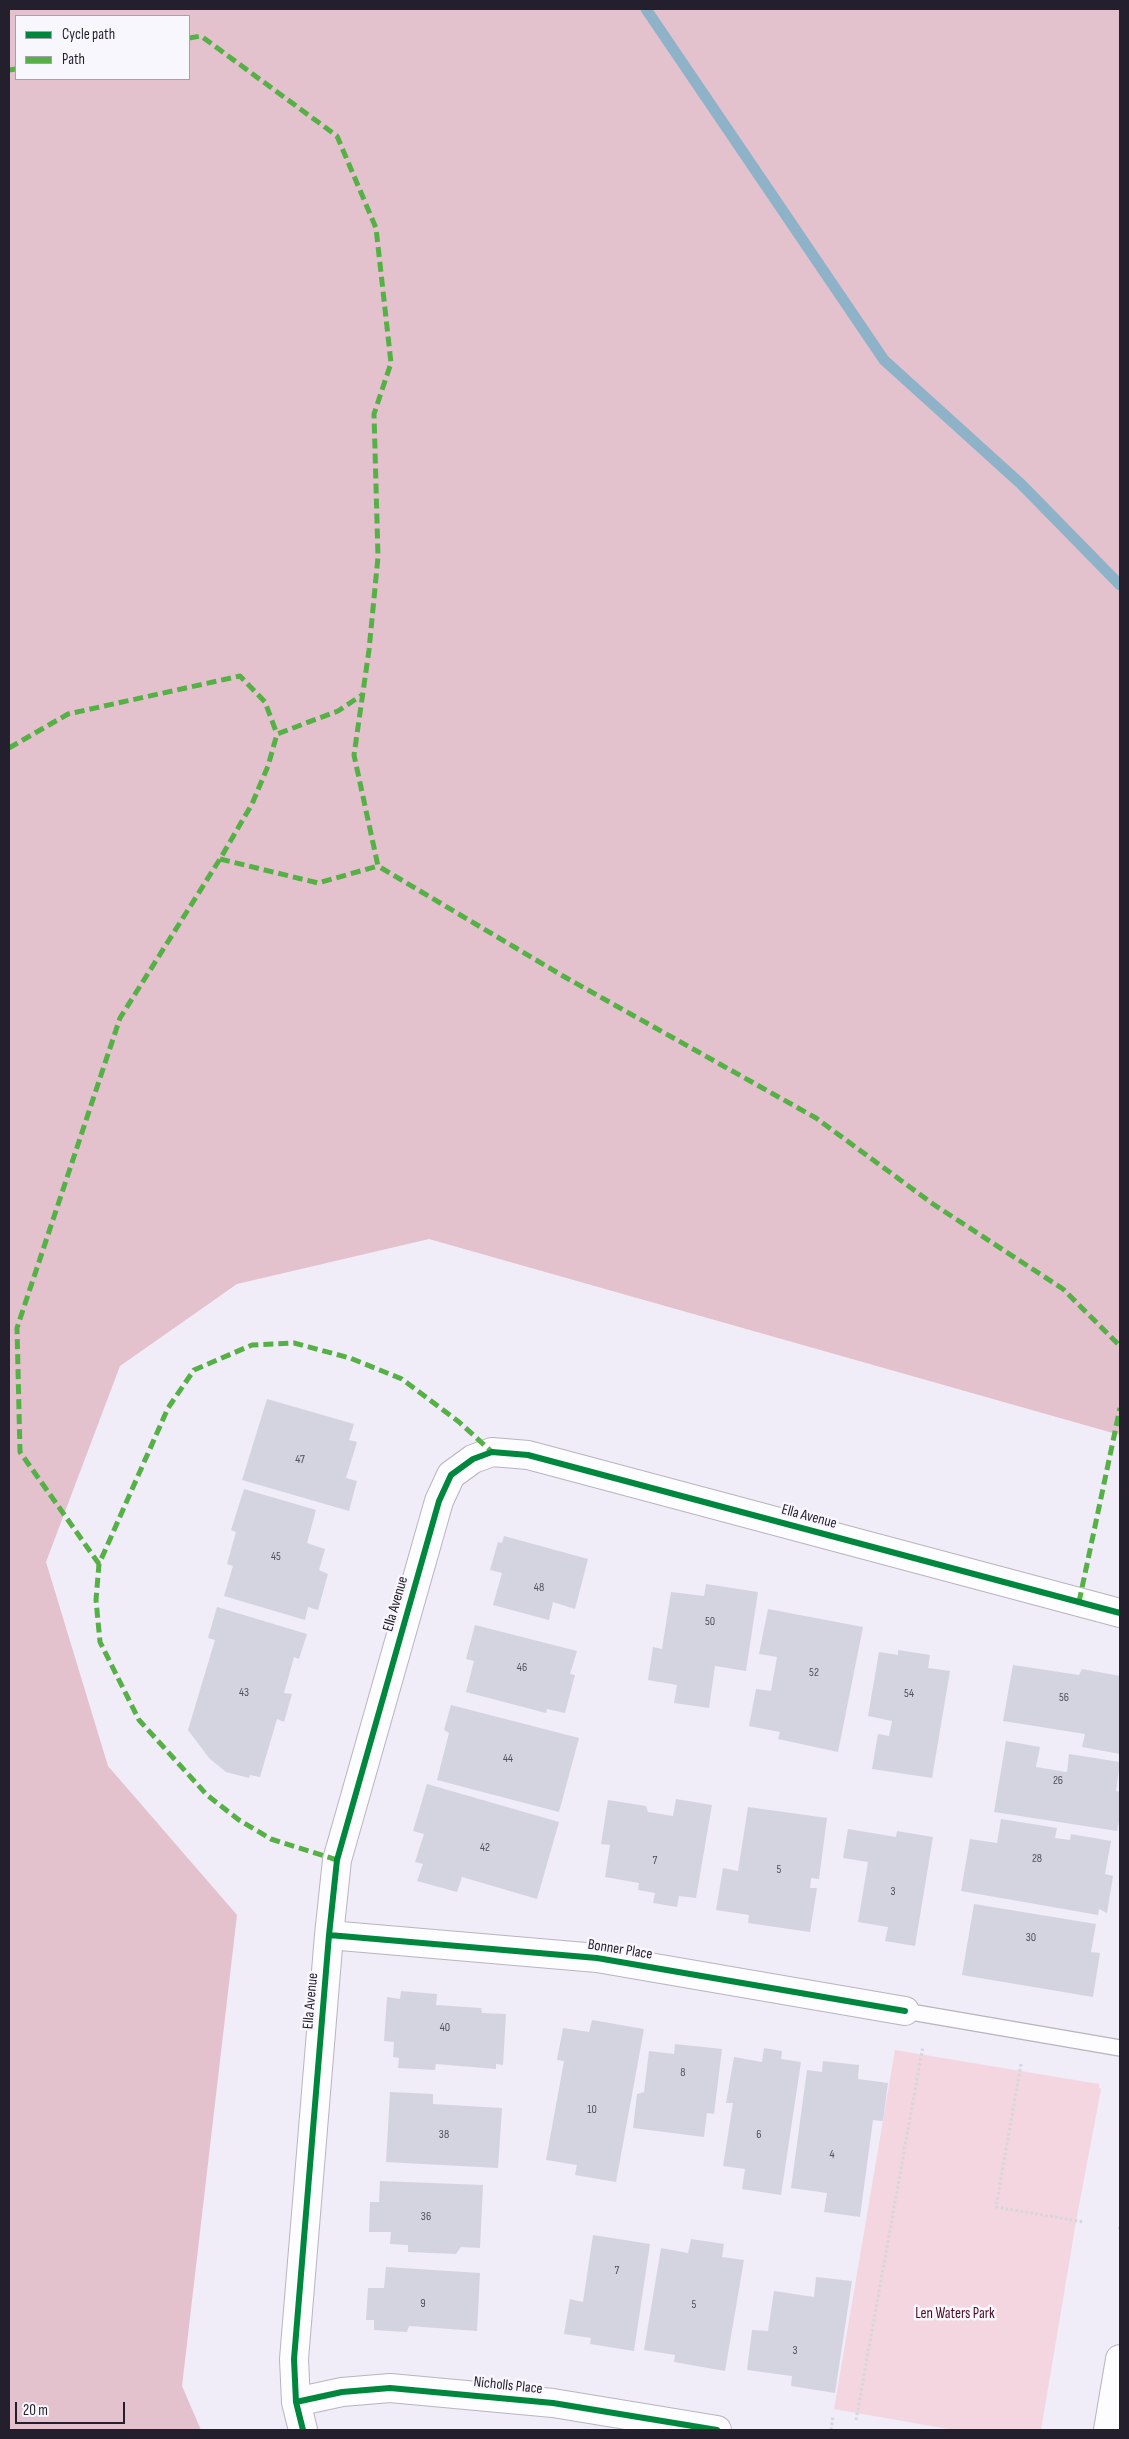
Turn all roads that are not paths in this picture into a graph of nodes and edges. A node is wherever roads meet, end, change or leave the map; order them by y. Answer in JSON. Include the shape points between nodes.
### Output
{"nodes":[{"id":1,"x":1120,"y":1613,"type":"edge"},
{"id":2,"x":329,"y":1935,"type":"junction"},
{"id":3,"x":905,"y":2011,"type":"joint"},
{"id":4,"x":1120,"y":2048,"type":"edge"},
{"id":5,"x":1120,"y":2359,"type":"edge"},
{"id":6,"x":296,"y":2402,"type":"junction"},
{"id":7,"x":304,"y":2430,"type":"edge"},
{"id":8,"x":717,"y":2430,"type":"edge"},
{"id":9,"x":1108,"y":2430,"type":"edge"}],
"edges":[{"from":1,"to":2,"type":"street","name":"Ella Avenue","via":[[528,1455],[492,1452],[473,1459],[451,1475],[439,1502],[344,1831],[337,1860]]},
{"from":2,"to":3,"type":"street","name":"Bonner Place","via":[[597,1958]]},
{"from":2,"to":6,"type":"street","name":"Ella Avenue","via":[[294,2359]]},
{"from":3,"to":4,"type":"lane"},
{"from":5,"to":9,"type":"street"},
{"from":6,"to":7,"type":"street","name":"Ella Avenue"},
{"from":6,"to":8,"type":"street","name":"Nicholls Place","via":[[342,2392],[390,2388],[553,2403]]}]}
